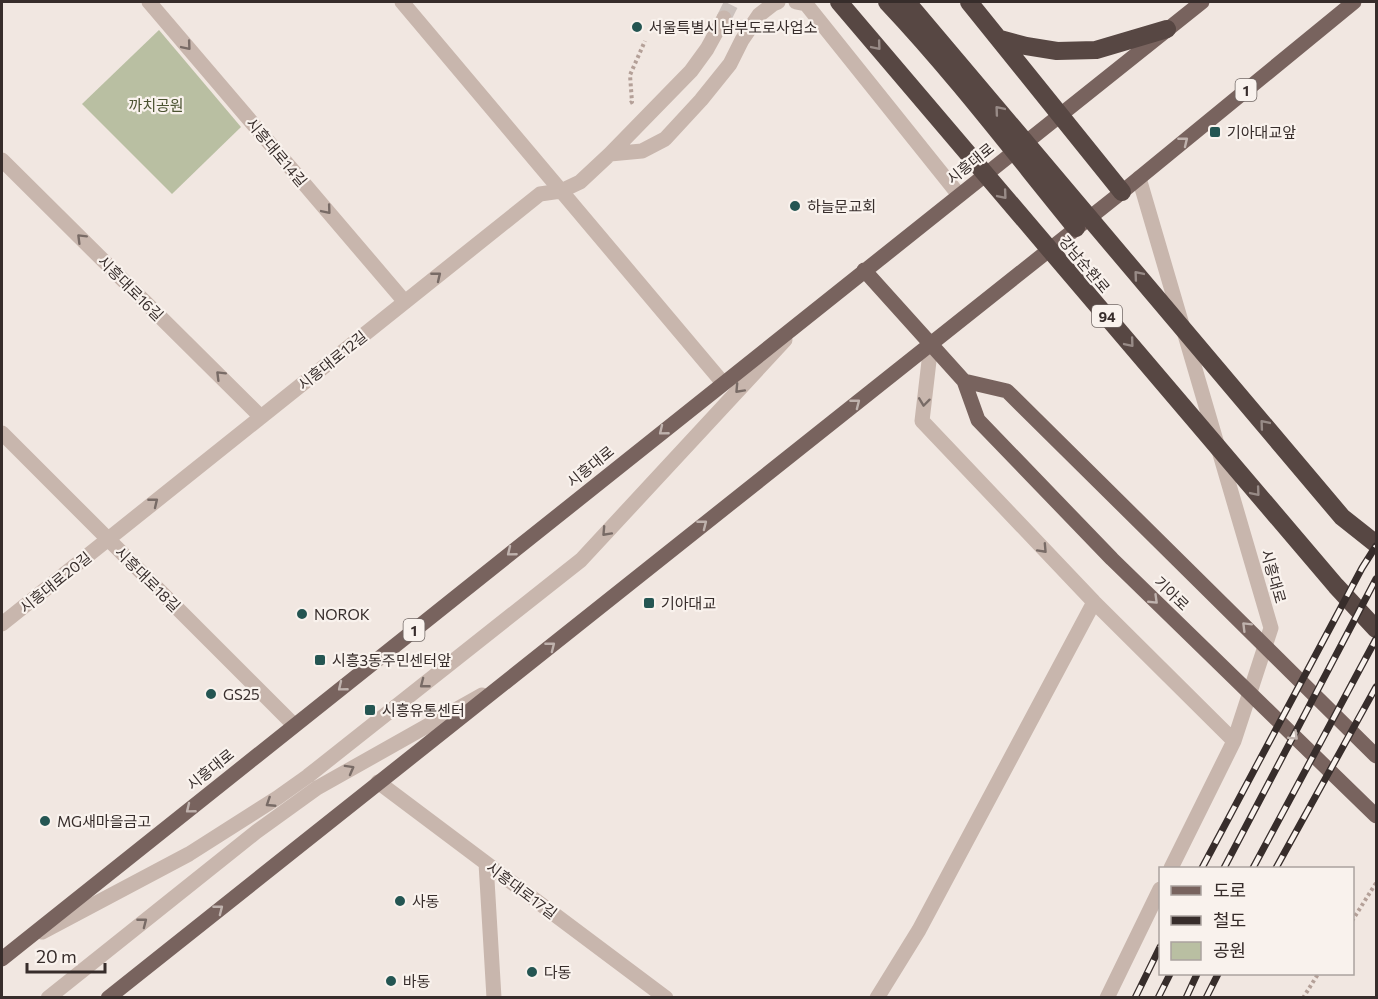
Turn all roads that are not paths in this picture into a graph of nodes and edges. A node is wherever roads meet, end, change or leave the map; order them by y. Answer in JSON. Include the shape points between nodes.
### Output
{"nodes":[{"id":1,"x":149,"y":2,"type":"edge"},
{"id":2,"x":402,"y":2,"type":"edge"},
{"id":3,"x":778,"y":2,"type":"edge"},
{"id":4,"x":796,"y":2,"type":"edge"},
{"id":5,"x":839,"y":2,"type":"edge"},
{"id":6,"x":887,"y":2,"type":"edge"},
{"id":7,"x":907,"y":2,"type":"edge"},
{"id":8,"x":969,"y":2,"type":"edge"},
{"id":9,"x":1202,"y":2,"type":"edge"},
{"id":10,"x":1353,"y":2,"type":"edge"},
{"id":11,"x":724,"y":18,"type":"tunnel mouth"},
{"id":12,"x":1167,"y":29,"type":"junction"},
{"id":13,"x":1000,"y":39,"type":"junction"},
{"id":14,"x":1060,"y":114,"type":"junction"},
{"id":15,"x":1014,"y":151,"type":"junction"},
{"id":16,"x":610,"y":154,"type":"junction"},
{"id":17,"x":2,"y":160,"type":"edge"},
{"id":18,"x":1139,"y":178,"type":"junction"},
{"id":19,"x":561,"y":191,"type":"junction"},
{"id":20,"x":1122,"y":192,"type":"junction"},
{"id":21,"x":959,"y":195,"type":"junction"},
{"id":22,"x":1076,"y":228,"type":"junction"},
{"id":23,"x":864,"y":270,"type":"junction"},
{"id":24,"x":405,"y":302,"type":"junction"},
{"id":25,"x":808,"y":316,"type":"junction"},
{"id":26,"x":931,"y":344,"type":"junction"},
{"id":27,"x":964,"y":381,"type":"junction"},
{"id":28,"x":723,"y":383,"type":"junction"},
{"id":29,"x":261,"y":417,"type":"junction"},
{"id":30,"x":2,"y":433,"type":"edge"},
{"id":31,"x":1342,"y":517,"type":"junction"},
{"id":32,"x":108,"y":539,"type":"junction"},
{"id":33,"x":1377,"y":544,"type":"edge"},
{"id":34,"x":1377,"y":553,"type":"edge"},
{"id":35,"x":1094,"y":602,"type":"junction"},
{"id":36,"x":2,"y":624,"type":"edge"},
{"id":37,"x":1377,"y":629,"type":"edge"},
{"id":38,"x":505,"y":682,"type":"junction"},
{"id":39,"x":294,"y":725,"type":"junction"},
{"id":40,"x":1234,"y":741,"type":"junction"},
{"id":41,"x":1377,"y":756,"type":"edge"},
{"id":42,"x":378,"y":782,"type":"junction"},
{"id":43,"x":1377,"y":816,"type":"edge"},
{"id":44,"x":486,"y":863,"type":"junction"},
{"id":45,"x":1171,"y":867,"type":"edge"},
{"id":46,"x":1159,"y":893,"type":"edge"},
{"id":47,"x":20,"y":944,"type":"junction"},
{"id":48,"x":2,"y":959,"type":"edge"},
{"id":49,"x":48,"y":998,"type":"edge"},
{"id":50,"x":108,"y":998,"type":"edge"},
{"id":51,"x":494,"y":998,"type":"edge"},
{"id":52,"x":666,"y":998,"type":"edge"},
{"id":53,"x":877,"y":998,"type":"edge"},
{"id":54,"x":1107,"y":998,"type":"edge"}],
"edges":[{"from":1,"to":24,"type":"street","name":"시흥대로14길","one_way":true},
{"from":2,"to":19,"type":"street"},
{"from":3,"to":16,"type":"street","via":[[759,15],[730,64],[665,139],[642,151]]},
{"from":4,"to":21,"type":"street","via":[[806,4]]},
{"from":5,"to":37,"type":"highway","name":"강남순환로","number":"94","one_way":true,"via":[[1336,586]]},
{"from":6,"to":15,"type":"highway"},
{"from":31,"to":7,"type":"highway","one_way":true},
{"from":8,"to":13,"type":"highway"},
{"from":9,"to":12,"type":"main road","name":"시흥대로","number":"1"},
{"from":18,"to":10,"type":"main road","number":"1","one_way":true},
{"from":11,"to":16,"type":"street","name":"시흥대로12길","via":[[691,71]]},
{"from":12,"to":13,"type":"highway","via":[[1096,50],[1058,51]]},
{"from":12,"to":14,"type":"main road","name":"시흥대로","number":"1"},
{"from":13,"to":14,"type":"highway"},
{"from":14,"to":15,"type":"main road","name":"시흥대로","number":"1"},
{"from":14,"to":20,"type":"highway"},
{"from":15,"to":21,"type":"main road","name":"시흥대로","number":"1"},
{"from":15,"to":22,"type":"highway"},
{"from":16,"to":19,"type":"street","name":"시흥대로12길","via":[[580,182]]},
{"from":29,"to":17,"type":"street","name":"시흥대로16길","one_way":true},
{"from":18,"to":20,"type":"main road","number":"1"},
{"from":18,"to":40,"type":"street","name":"시흥대로","via":[[1271,628]]},
{"from":24,"to":19,"type":"street","name":"시흥대로12길","one_way":true,"via":[[540,194]]},
{"from":19,"to":28,"type":"street"},
{"from":20,"to":22,"type":"main road","number":"1"},
{"from":21,"to":23,"type":"main road","name":"시흥대로","number":"1"},
{"from":22,"to":26,"type":"main road","number":"1"},
{"from":23,"to":25,"type":"main road","name":"시흥대로","number":"1"},
{"from":23,"to":26,"type":"main road","name":"기아로"},
{"from":24,"to":29,"type":"street","name":"시흥대로12길"},
{"from":25,"to":28,"type":"main road","name":"시흥대로","number":"1"},
{"from":25,"to":47,"type":"street","one_way":true,"via":[[581,560],[277,798],[189,854]]},
{"from":26,"to":27,"type":"main road","name":"기아로"},
{"from":26,"to":35,"type":"street","one_way":true,"via":[[922,421]]},
{"from":38,"to":26,"type":"main road","number":"1","one_way":true},
{"from":41,"to":27,"type":"main road","name":"기아로","one_way":true,"via":[[1007,391]]},
{"from":27,"to":43,"type":"main road","name":"기아로","one_way":true,"via":[[978,420],[1112,559]]},
{"from":28,"to":39,"type":"main road","name":"시흥대로","number":"1","one_way":true},
{"from":32,"to":29,"type":"street","name":"시흥대로12길","one_way":true},
{"from":30,"to":32,"type":"street","name":"시흥대로18길"},
{"from":31,"to":33,"type":"highway"},
{"from":31,"to":34,"type":"highway"},
{"from":32,"to":36,"type":"street","name":"시흥대로20길"},
{"from":32,"to":39,"type":"street","name":"시흥대로18길"},
{"from":35,"to":40,"type":"street"},
{"from":35,"to":53,"type":"street","via":[[919,930]]},
{"from":38,"to":42,"type":"main road","number":"1"},
{"from":49,"to":38,"type":"street","one_way":true,"via":[[317,788]]},
{"from":39,"to":47,"type":"main road","name":"시흥대로","number":"1","one_way":true},
{"from":40,"to":45,"type":"street","name":"시흥대로"},
{"from":42,"to":44,"type":"street","name":"시흥대로17길"},
{"from":50,"to":42,"type":"main road","number":"1","one_way":true},
{"from":44,"to":51,"type":"street"},
{"from":44,"to":52,"type":"street","name":"시흥대로17길"},
{"from":46,"to":54,"type":"street"},
{"from":47,"to":48,"type":"main road","name":"시흥대로","number":"1"}]}
